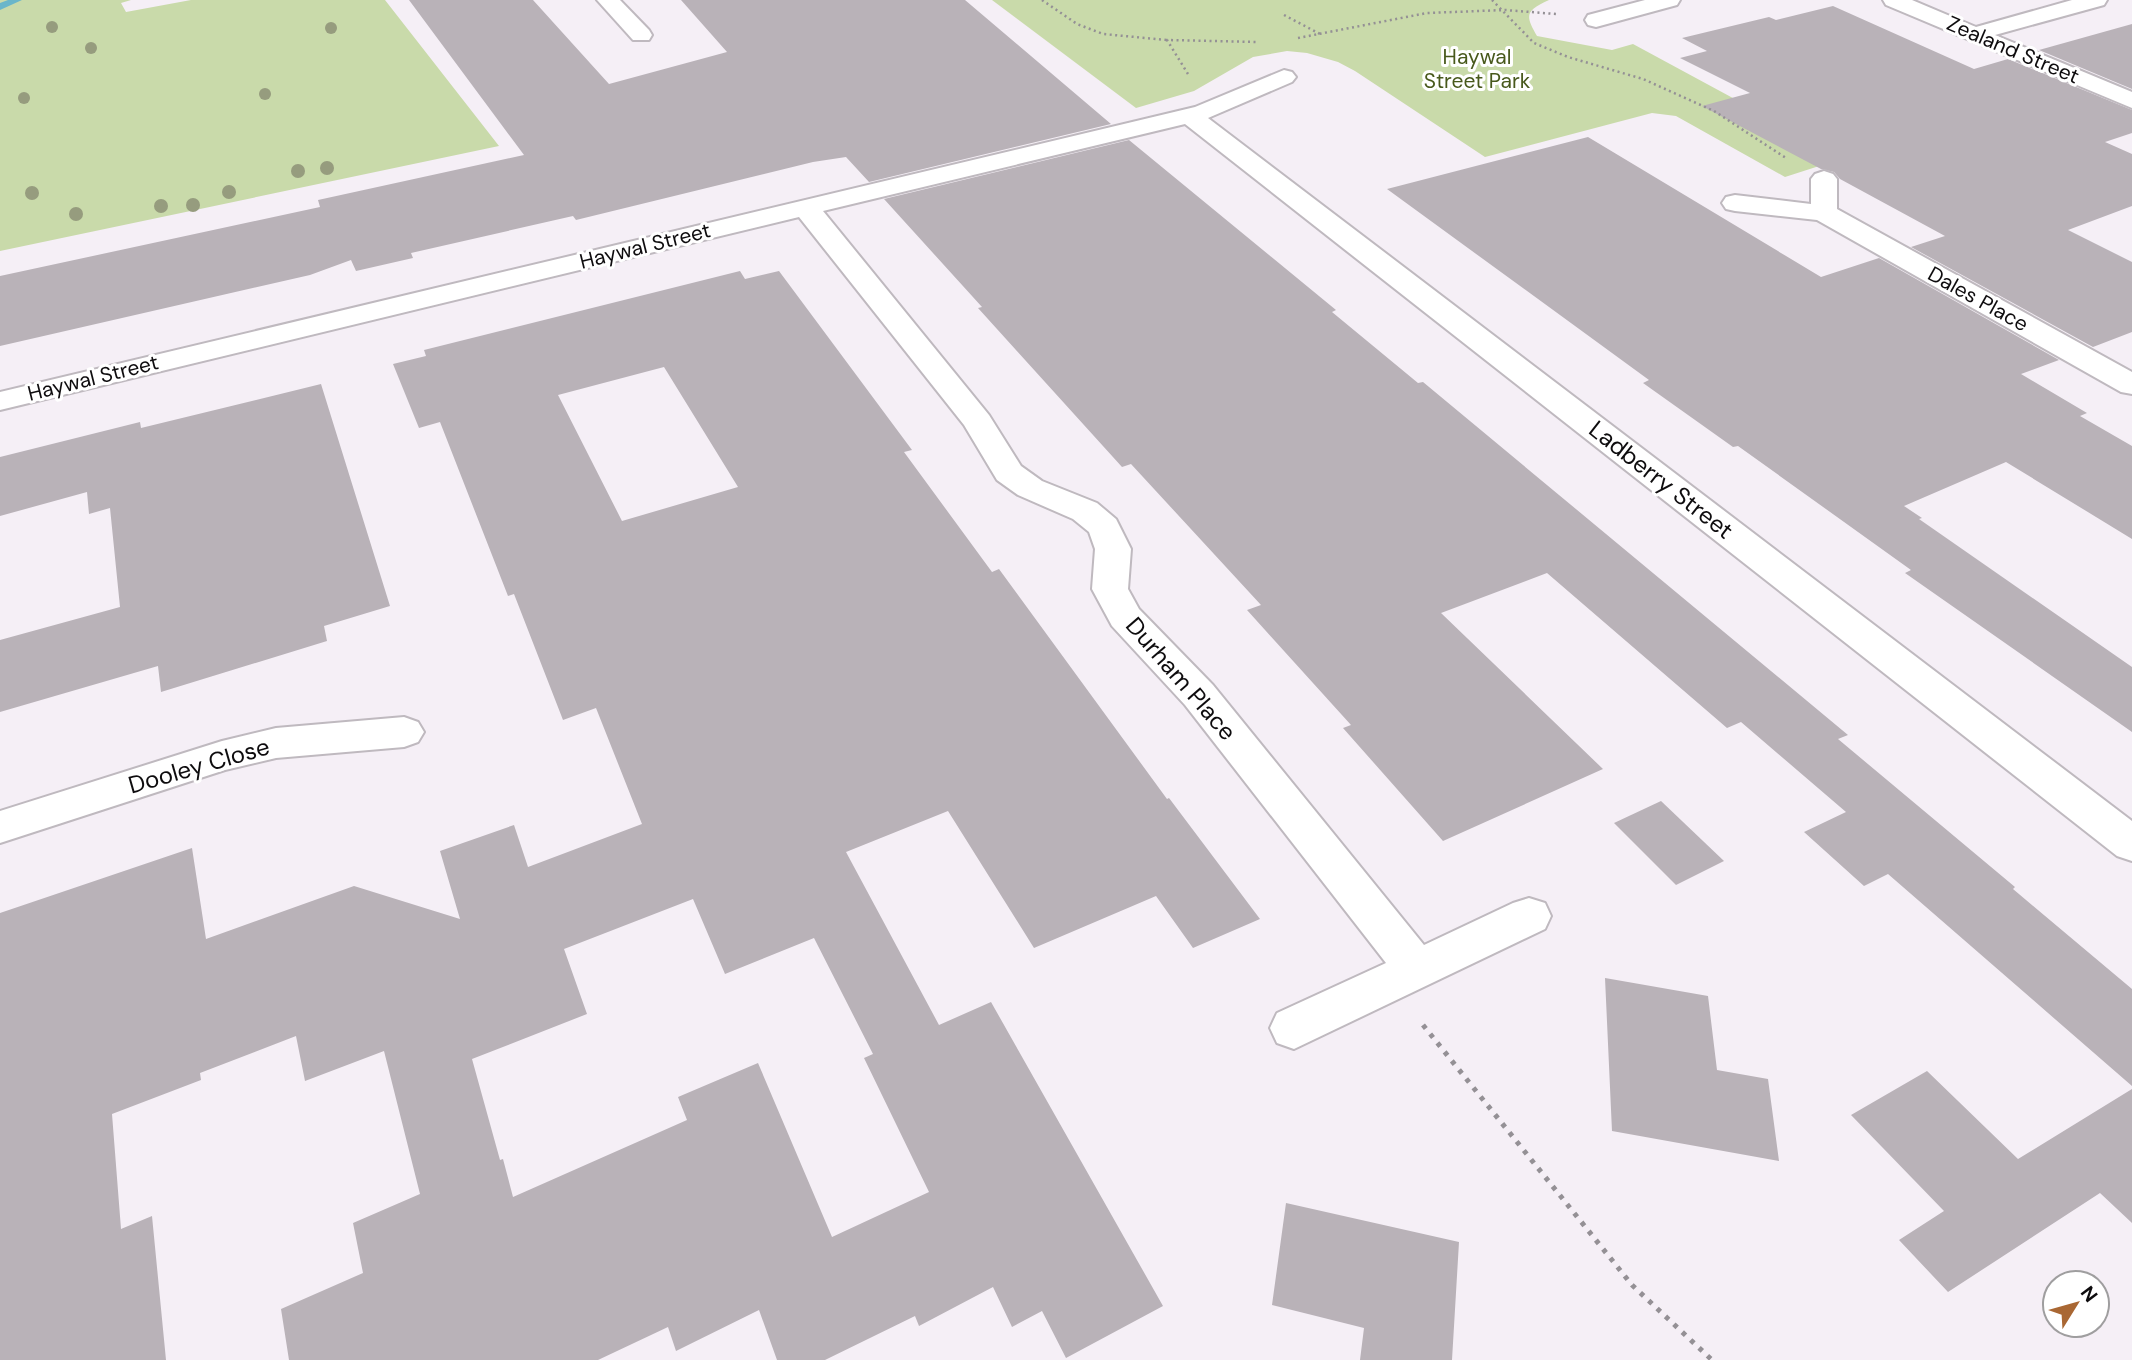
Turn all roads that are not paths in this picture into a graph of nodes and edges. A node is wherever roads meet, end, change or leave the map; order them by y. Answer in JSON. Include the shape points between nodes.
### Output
{"nodes":[{"id":1,"x":608,"y":0,"type":"edge"},
{"id":2,"x":1669,"y":0,"type":"edge"},
{"id":3,"x":1894,"y":0,"type":"edge"},
{"id":4,"x":2096,"y":0,"type":"edge"},
{"id":5,"x":1596,"y":20,"type":"road end"},
{"id":6,"x":1975,"y":34,"type":"junction"},
{"id":7,"x":641,"y":35,"type":"dead end"},
{"id":8,"x":1284,"y":77,"type":"dead end"},
{"id":9,"x":2132,"y":102,"type":"edge"},
{"id":10,"x":1190,"y":116,"type":"junction"},
{"id":11,"x":1824,"y":179,"type":"road end"},
{"id":12,"x":1735,"y":203,"type":"dead end"},
{"id":13,"x":805,"y":207,"type":"junction"},
{"id":14,"x":1825,"y":213,"type":"junction"},
{"id":15,"x":2132,"y":385,"type":"edge"},
{"id":16,"x":0,"y":401,"type":"edge"},
{"id":17,"x":404,"y":732,"type":"dead end"},
{"id":18,"x":0,"y":827,"type":"edge"},
{"id":19,"x":2132,"y":844,"type":"edge"},
{"id":20,"x":1529,"y":916,"type":"dead end"},
{"id":21,"x":1403,"y":976,"type":"junction"},
{"id":22,"x":1294,"y":1028,"type":"dead end"}],
"edges":[{"from":1,"to":7,"type":"street"},
{"from":2,"to":5,"type":"street"},
{"from":3,"to":6,"type":"street","name":"Zealand Street"},
{"from":4,"to":6,"type":"street"},
{"from":6,"to":9,"type":"street","name":"Zealand Street"},
{"from":8,"to":10,"type":"street","name":"Haywal Street"},
{"from":10,"to":13,"type":"street","name":"Haywal Street"},
{"from":10,"to":19,"type":"street","name":"Ladberry Street"},
{"from":11,"to":14,"type":"street"},
{"from":12,"to":14,"type":"street","name":"Dales Place"},
{"from":13,"to":16,"type":"street","name":"Haywal Street"},
{"from":13,"to":21,"type":"street","name":"Durham Place","via":[[978,422],[1009,473],[1030,488],[1085,511],[1104,527],[1113,549],[1110,589],[1125,617],[1199,695]]},
{"from":14,"to":15,"type":"street","name":"Dales Place"},
{"from":17,"to":18,"type":"street","name":"Dooley Close","via":[[276,743]]},
{"from":20,"to":21,"type":"street"},
{"from":21,"to":22,"type":"street"}]}
